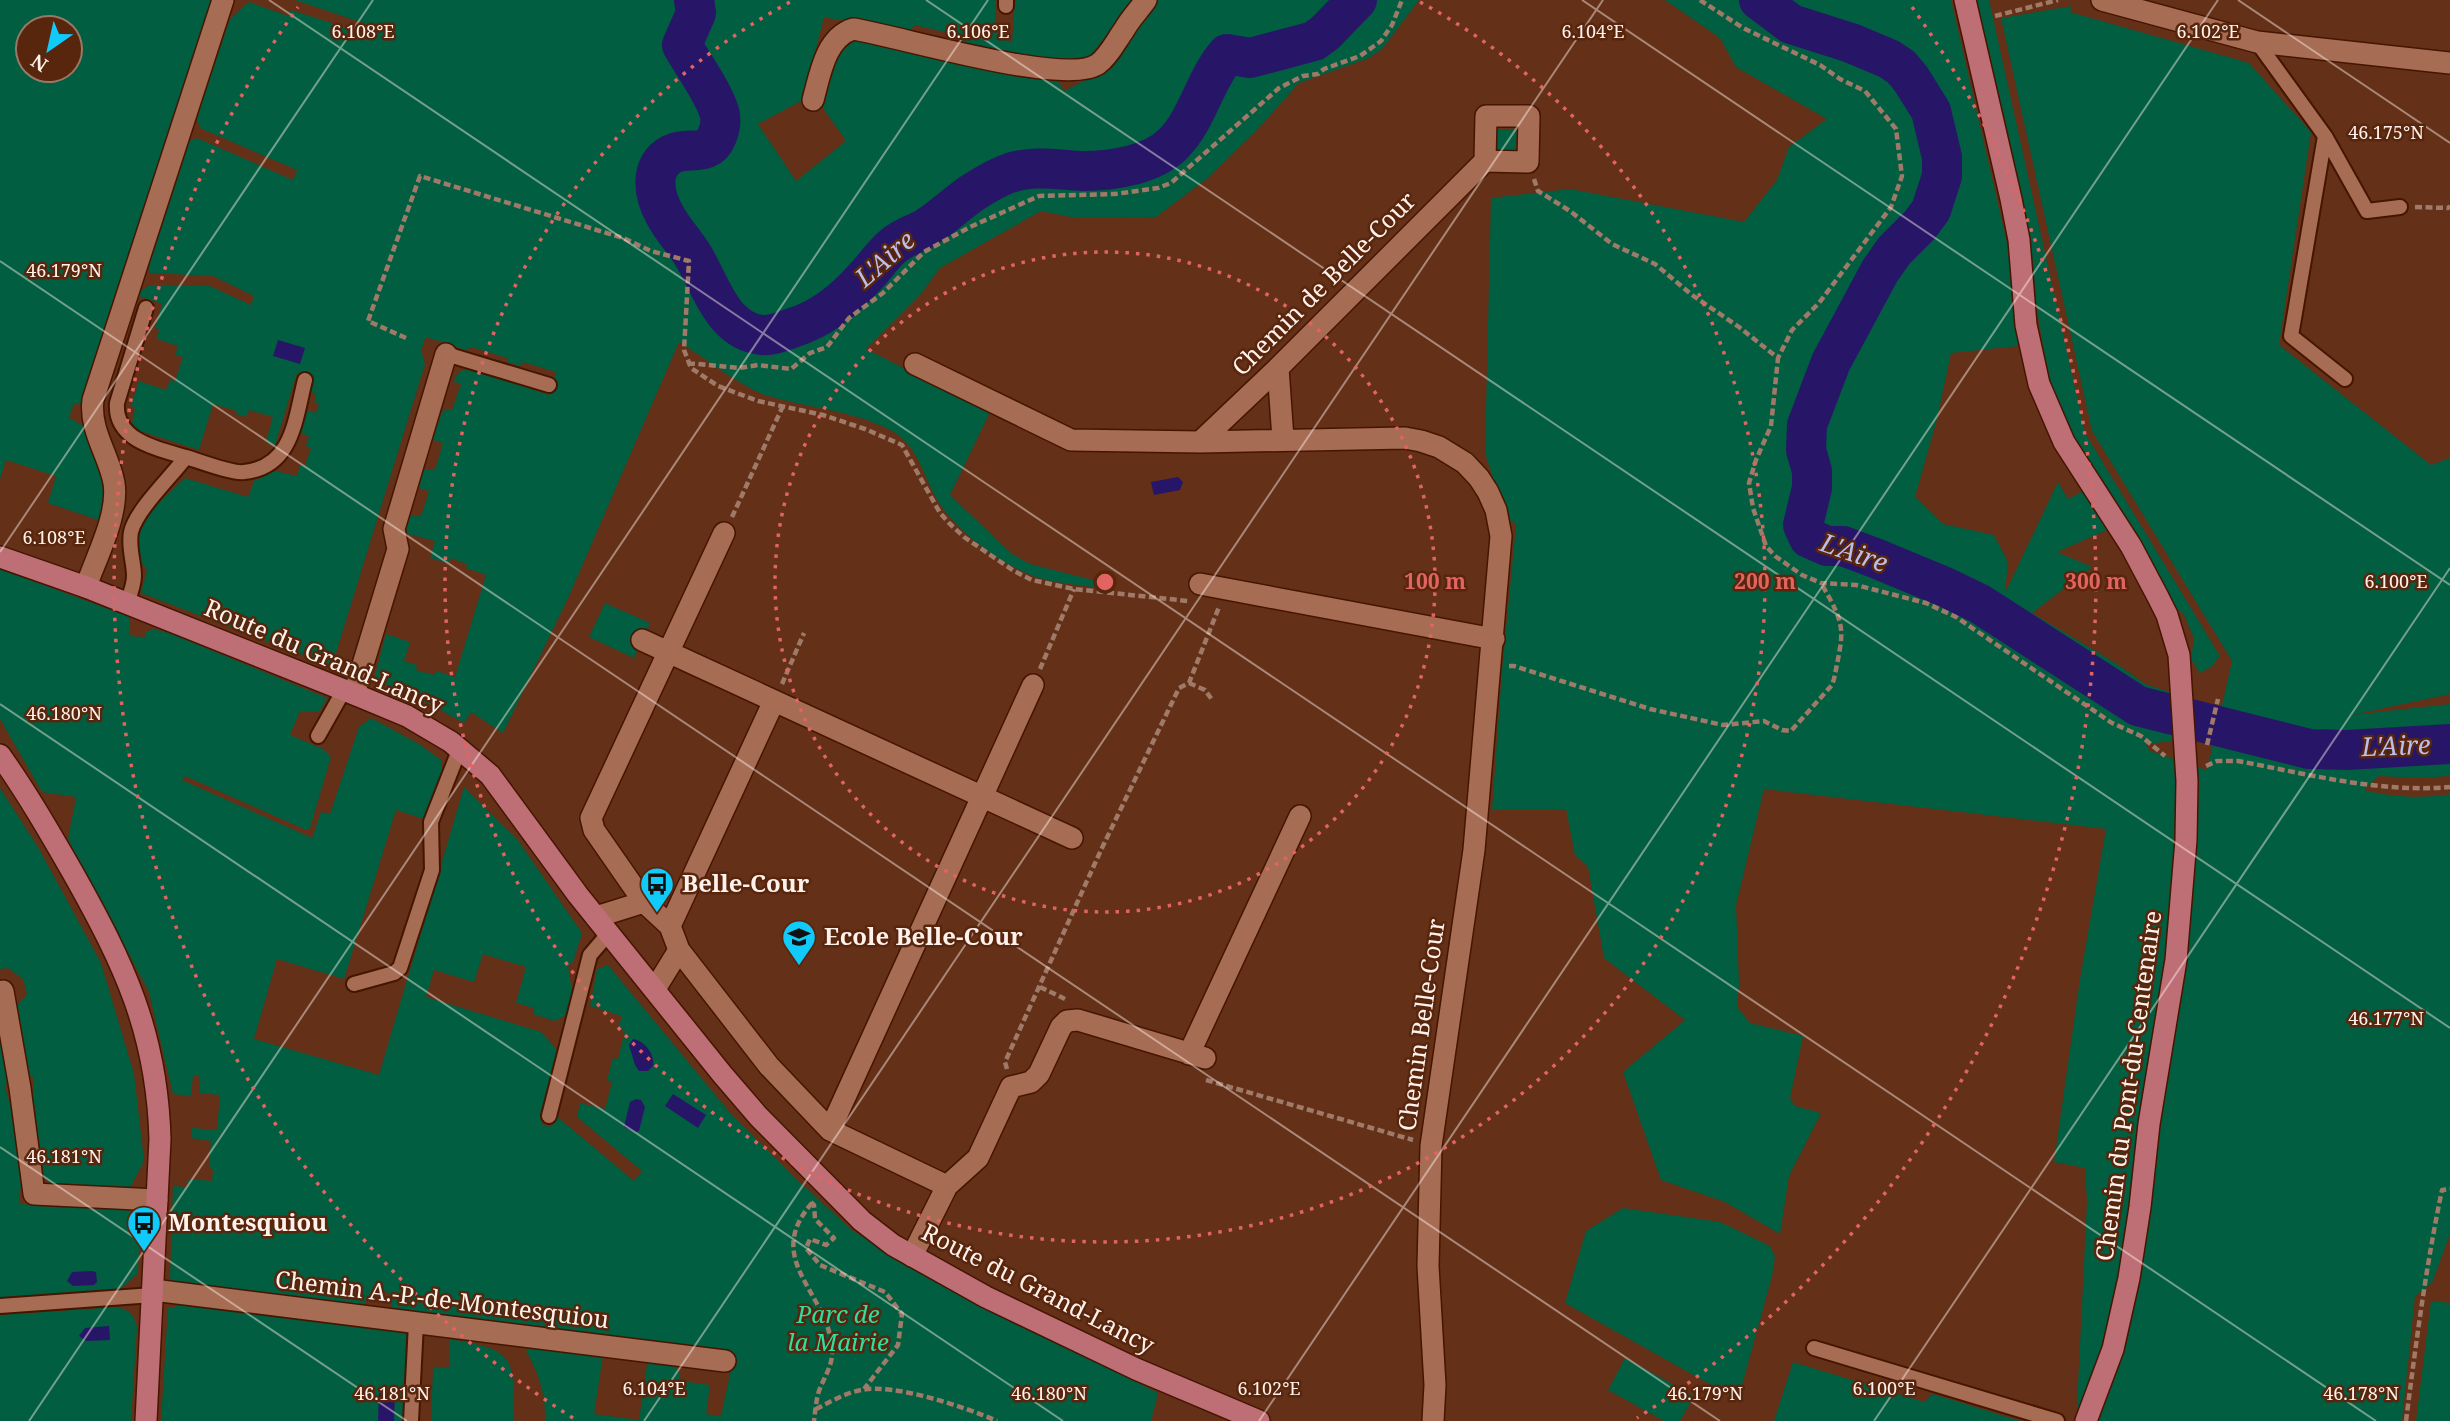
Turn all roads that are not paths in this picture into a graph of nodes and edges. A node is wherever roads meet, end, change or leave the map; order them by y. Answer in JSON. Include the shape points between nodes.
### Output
{"nodes":[{"id":1,"x":223,"y":0,"type":"edge"},
{"id":2,"x":1146,"y":0,"type":"edge"},
{"id":3,"x":1965,"y":0,"type":"edge"},
{"id":4,"x":2102,"y":0,"type":"edge"},
{"id":5,"x":2257,"y":42,"type":"junction"},
{"id":6,"x":2450,"y":63,"type":"edge"},
{"id":7,"x":813,"y":100,"type":"dead end"},
{"id":8,"x":2325,"y":136,"type":"junction"},
{"id":9,"x":1485,"y":161,"type":"junction"},
{"id":10,"x":2400,"y":206,"type":"road end"},
{"id":11,"x":146,"y":308,"type":"dead end"},
{"id":12,"x":446,"y":354,"type":"joint"},
{"id":13,"x":915,"y":364,"type":"dead end"},
{"id":14,"x":1278,"y":368,"type":"junction"},
{"id":15,"x":2345,"y":379,"type":"dead end"},
{"id":16,"x":305,"y":380,"type":"dead end"},
{"id":17,"x":549,"y":385,"type":"dead end"},
{"id":18,"x":1283,"y":439,"type":"junction"},
{"id":19,"x":1200,"y":442,"type":"junction"},
{"id":20,"x":186,"y":457,"type":"junction"},
{"id":21,"x":724,"y":533,"type":"road end"},
{"id":22,"x":0,"y":557,"type":"edge"},
{"id":23,"x":86,"y":587,"type":"junction"},
{"id":24,"x":1195,"y":592,"type":"road end"},
{"id":25,"x":127,"y":603,"type":"junction"},
{"id":26,"x":1494,"y":639,"type":"junction"},
{"id":27,"x":642,"y":640,"type":"dead end"},
{"id":28,"x":668,"y":652,"type":"junction"},
{"id":29,"x":1033,"y":685,"type":"road end"},
{"id":30,"x":349,"y":692,"type":"junction"},
{"id":31,"x":774,"y":701,"type":"junction"},
{"id":32,"x":318,"y":736,"type":"dead end"},
{"id":33,"x":460,"y":748,"type":"junction"},
{"id":34,"x":0,"y":755,"type":"edge"},
{"id":35,"x":981,"y":796,"type":"junction"},
{"id":36,"x":1300,"y":816,"type":"dead end"},
{"id":37,"x":1072,"y":838,"type":"dead end"},
{"id":38,"x":644,"y":902,"type":"junction"},
{"id":39,"x":602,"y":925,"type":"junction"},
{"id":40,"x":670,"y":926,"type":"junction"},
{"id":41,"x":679,"y":950,"type":"junction"},
{"id":42,"x":354,"y":984,"type":"dead end"},
{"id":43,"x":655,"y":989,"type":"junction"},
{"id":44,"x":3,"y":991,"type":"dead end"},
{"id":45,"x":549,"y":1116,"type":"dead end"},
{"id":46,"x":830,"y":1130,"type":"junction"},
{"id":47,"x":947,"y":1186,"type":"junction"},
{"id":48,"x":157,"y":1200,"type":"junction"},
{"id":49,"x":912,"y":1256,"type":"junction"},
{"id":50,"x":153,"y":1293,"type":"junction"},
{"id":51,"x":0,"y":1306,"type":"edge"},
{"id":52,"x":416,"y":1323,"type":"junction"},
{"id":53,"x":1814,"y":1348,"type":"dead end"},
{"id":54,"x":724,"y":1361,"type":"dead end"},
{"id":55,"x":146,"y":1421,"type":"edge"},
{"id":56,"x":411,"y":1421,"type":"edge"},
{"id":57,"x":1259,"y":1421,"type":"edge"},
{"id":58,"x":1433,"y":1421,"type":"edge"},
{"id":59,"x":2057,"y":1421,"type":"edge"},
{"id":60,"x":2086,"y":1421,"type":"edge"}],
"edges":[{"from":1,"to":23,"type":"street","via":[[93,400],[94,426],[115,498]]},
{"from":2,"to":7,"type":"street","via":[[1107,55],[1085,71],[961,54],[853,29],[837,38],[826,56]]},
{"from":3,"to":60,"type":"street","name":"Chemin du Pont-du-Centenaire","via":[[2019,240],[2027,334],[2039,384],[2064,442],[2131,546],[2167,615],[2179,654],[2191,761],[2178,934],[2129,1278],[2113,1349]]},
{"from":4,"to":5,"type":"street"},
{"from":5,"to":6,"type":"street"},
{"from":5,"to":8,"type":"lane"},
{"from":8,"to":10,"type":"lane","via":[[2367,211]]},
{"from":8,"to":15,"type":"lane","via":[[2291,336]]},
{"from":9,"to":9,"type":"street","via":[[1528,162],[1529,116],[1486,116]]},
{"from":9,"to":14,"type":"street","name":"Chemin de Belle-Cour"},
{"from":11,"to":20,"type":"lane","via":[[116,416],[140,441]]},
{"from":12,"to":17,"type":"lane"},
{"from":12,"to":30,"type":"street","via":[[394,529],[398,549]]},
{"from":13,"to":19,"type":"street","via":[[1071,440]]},
{"from":14,"to":18,"type":"street"},
{"from":14,"to":19,"type":"street","name":"Chemin de Belle-Cour"},
{"from":16,"to":20,"type":"lane","via":[[289,439],[282,455],[271,464],[243,473]]},
{"from":18,"to":19,"type":"street"},
{"from":18,"to":26,"type":"street","via":[[1421,440],[1465,463],[1488,492],[1501,536]]},
{"from":20,"to":25,"type":"lane","via":[[135,521],[130,534],[135,579]]},
{"from":21,"to":28,"type":"street"},
{"from":22,"to":23,"type":"street","name":"Route du Grand-Lancy"},
{"from":23,"to":25,"type":"street","name":"Route du Grand-Lancy"},
{"from":24,"to":26,"type":"street"},
{"from":25,"to":30,"type":"street","name":"Route du Grand-Lancy"},
{"from":26,"to":58,"type":"street","name":"Chemin Belle-Cour","via":[[1474,850],[1431,1146],[1428,1266]]},
{"from":27,"to":28,"type":"street"},
{"from":28,"to":31,"type":"street"},
{"from":28,"to":38,"type":"street","via":[[592,818],[594,830]]},
{"from":29,"to":35,"type":"street"},
{"from":30,"to":32,"type":"lane"},
{"from":30,"to":33,"type":"street","name":"Route du Grand-Lancy","via":[[407,716]]},
{"from":31,"to":35,"type":"street"},
{"from":31,"to":40,"type":"street"},
{"from":33,"to":39,"type":"street","name":"Route du Grand-Lancy","via":[[490,775]]},
{"from":33,"to":42,"type":"lane","via":[[431,822],[432,870],[400,968]]},
{"from":34,"to":48,"type":"street","via":[[98,918],[141,1014],[159,1111]]},
{"from":35,"to":37,"type":"street"},
{"from":35,"to":46,"type":"street"},
{"from":36,"to":47,"type":"street","via":[[1197,1056],[1077,1020],[1067,1021],[1039,1074],[1031,1082],[1011,1087],[978,1158]]},
{"from":38,"to":39,"type":"street"},
{"from":38,"to":40,"type":"street"},
{"from":39,"to":43,"type":"street","name":"Route du Grand-Lancy"},
{"from":39,"to":45,"type":"lane","via":[[590,955]]},
{"from":40,"to":41,"type":"street"},
{"from":41,"to":43,"type":"street"},
{"from":41,"to":46,"type":"street","via":[[769,1066]]},
{"from":43,"to":49,"type":"street","name":"Route du Grand-Lancy","via":[[781,1140],[862,1221]]},
{"from":44,"to":48,"type":"street","via":[[34,1194]]},
{"from":46,"to":47,"type":"street"},
{"from":47,"to":49,"type":"street"},
{"from":48,"to":50,"type":"street"},
{"from":49,"to":57,"type":"street","name":"Route du Grand-Lancy","via":[[1124,1363]]},
{"from":50,"to":51,"type":"lane"},
{"from":50,"to":52,"type":"street","name":"Chemin A.-P.-de-Montesquiou"},
{"from":50,"to":55,"type":"street"},
{"from":52,"to":54,"type":"street","name":"Chemin A.-P.-de-Montesquiou"},
{"from":52,"to":56,"type":"lane"},
{"from":53,"to":59,"type":"lane"}]}
